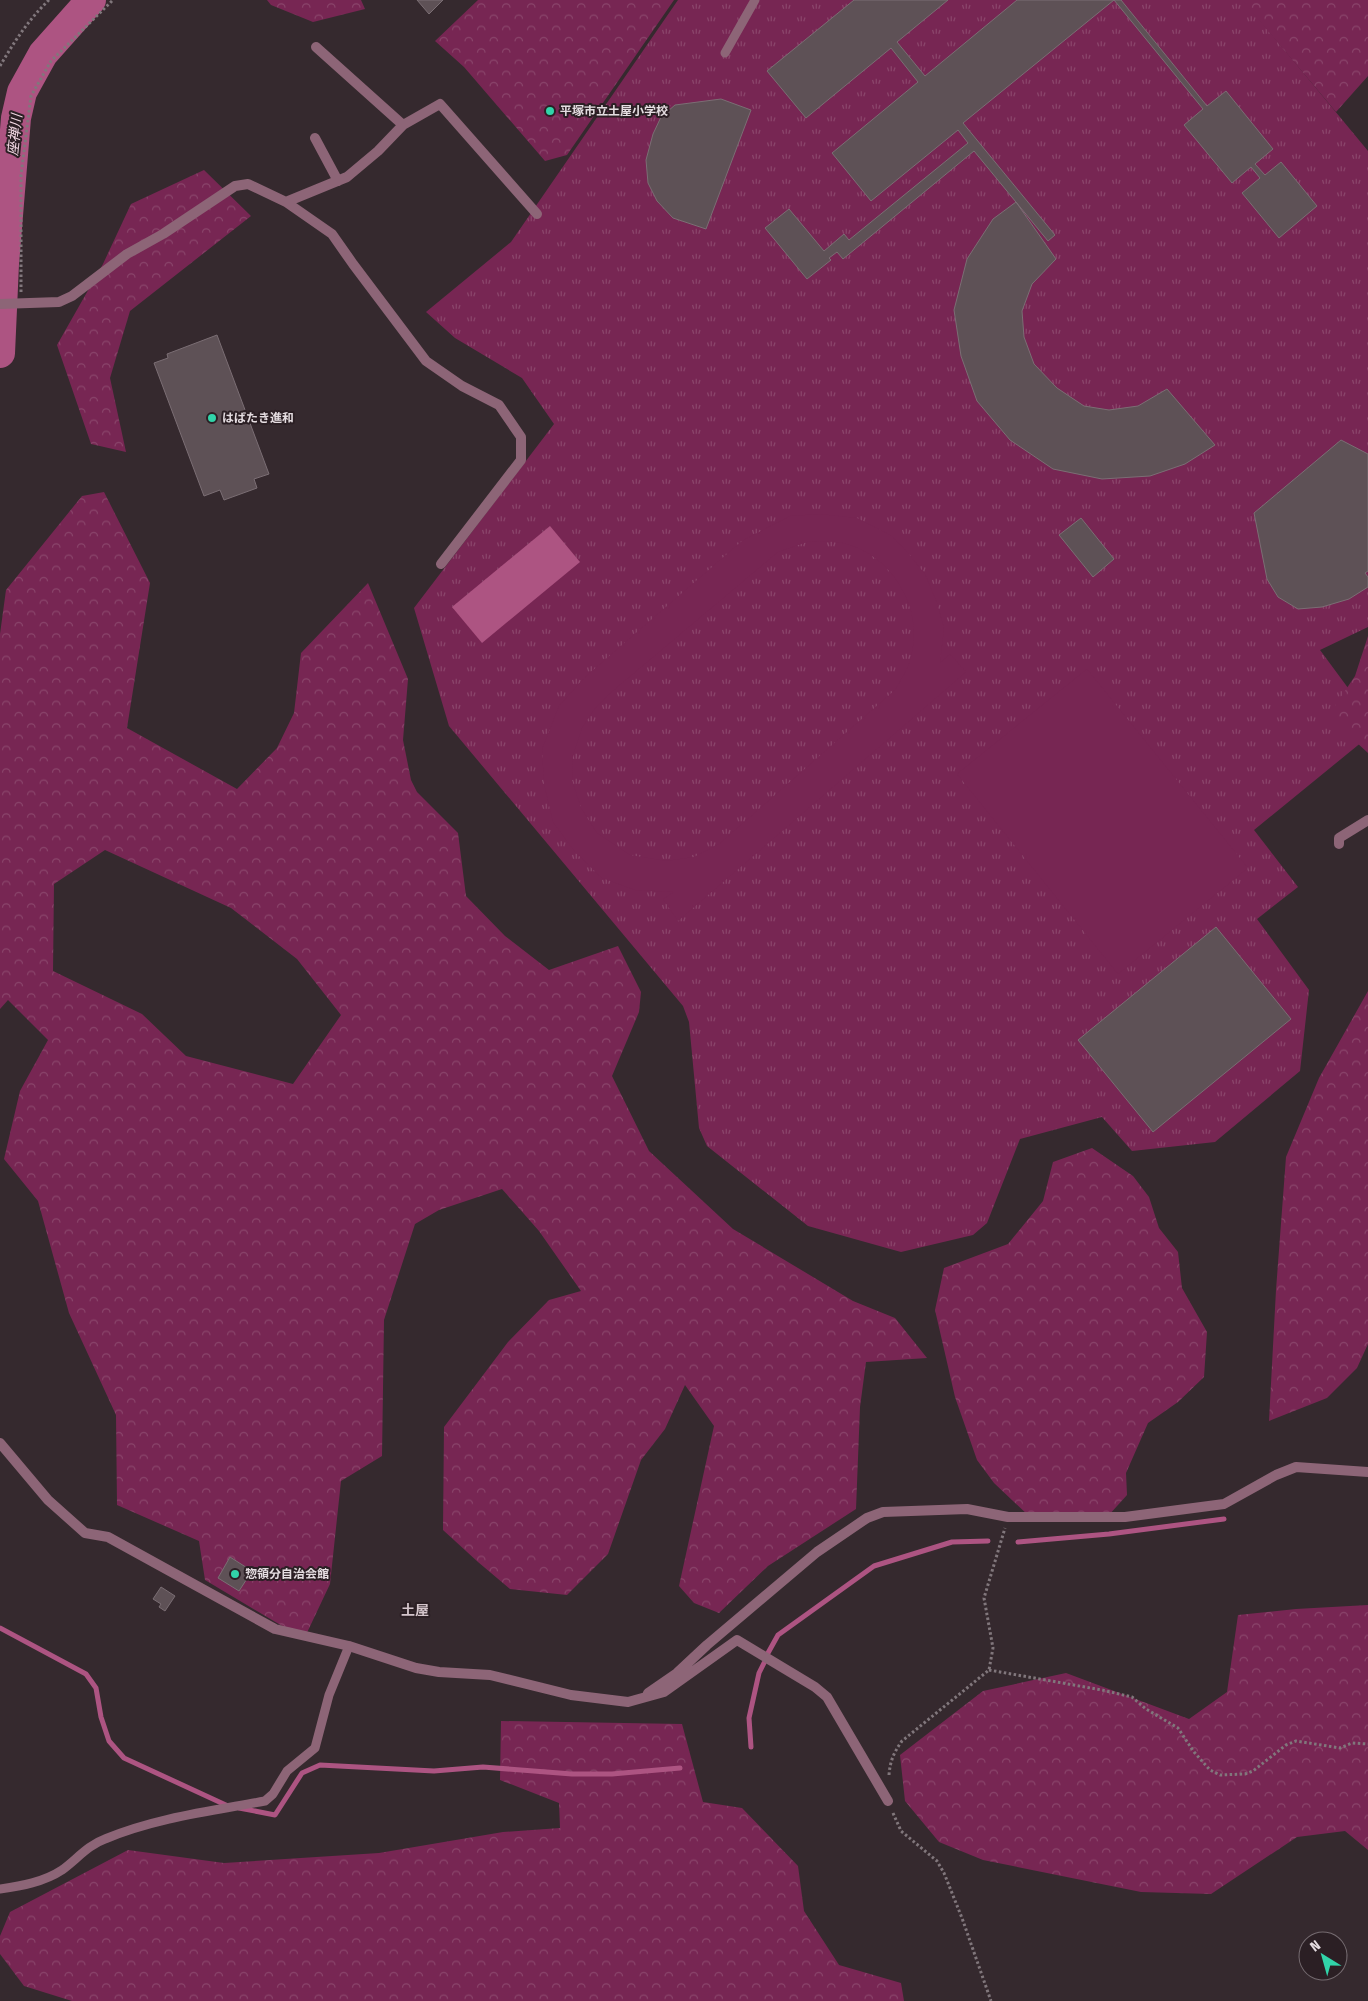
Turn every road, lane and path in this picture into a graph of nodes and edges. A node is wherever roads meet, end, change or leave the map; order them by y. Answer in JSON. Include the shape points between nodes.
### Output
{"nodes":[{"id":1,"x":49,"y":0,"type":"edge"},
{"id":2,"x":113,"y":0,"type":"edge"},
{"id":3,"x":755,"y":0,"type":"edge"},
{"id":4,"x":316,"y":47,"type":"dead end"},
{"id":5,"x":725,"y":53,"type":"dead end"},
{"id":6,"x":0,"y":66,"type":"edge"},
{"id":7,"x":403,"y":125,"type":"junction"},
{"id":8,"x":315,"y":138,"type":"dead end"},
{"id":9,"x":338,"y":181,"type":"junction"},
{"id":10,"x":286,"y":202,"type":"junction"},
{"id":11,"x":537,"y":214,"type":"dead end"},
{"id":12,"x":0,"y":304,"type":"edge"},
{"id":13,"x":18,"y":304,"type":"junction"},
{"id":14,"x":441,"y":564,"type":"dead end"},
{"id":15,"x":1368,"y":820,"type":"edge"},
{"id":16,"x":1339,"y":844,"type":"dead end"},
{"id":17,"x":0,"y":1443,"type":"edge"},
{"id":18,"x":1368,"y":1472,"type":"edge"},
{"id":19,"x":1008,"y":1518,"type":"junction"},
{"id":20,"x":349,"y":1646,"type":"junction"},
{"id":21,"x":989,"y":1670,"type":"junction"},
{"id":22,"x":641,"y":1698,"type":"junction"},
{"id":23,"x":1368,"y":1744,"type":"edge"},
{"id":24,"x":889,"y":1778,"type":"dead end"},
{"id":25,"x":888,"y":1801,"type":"joint"},
{"id":26,"x":0,"y":1889,"type":"edge"},
{"id":27,"x":991,"y":2001,"type":"edge"}],
"edges":[{"from":1,"to":6,"type":"path","via":[[36,12]]},
{"from":2,"to":13,"type":"path","via":[[51,61],[31,96],[21,175]]},
{"from":3,"to":5,"type":"lane"},
{"from":4,"to":7,"type":"street"},
{"from":7,"to":9,"type":"street","via":[[378,151]]},
{"from":7,"to":11,"type":"street","via":[[440,104]]},
{"from":8,"to":9,"type":"street"},
{"from":9,"to":10,"type":"street"},
{"from":10,"to":13,"type":"street","via":[[248,184],[235,186],[127,254],[72,296],[60,302]]},
{"from":10,"to":14,"type":"street","via":[[332,234],[426,361],[499,406],[521,437],[521,460]]},
{"from":12,"to":13,"type":"street"},
{"from":15,"to":16,"type":"street","via":[[1340,838]]},
{"from":17,"to":20,"type":"street","via":[[48,1500],[85,1533],[108,1537],[275,1630]]},
{"from":18,"to":19,"type":"street","via":[[1296,1467],[1224,1504],[1135,1516]]},
{"from":19,"to":21,"type":"path","via":[[984,1598],[993,1648]]},
{"from":19,"to":22,"type":"street","via":[[967,1509],[883,1512],[867,1518],[817,1552],[677,1673]]},
{"from":20,"to":22,"type":"street","via":[[416,1668],[490,1675],[571,1695],[628,1702]]},
{"from":20,"to":26,"type":"lane","via":[[329,1695],[315,1748],[287,1771],[265,1801],[138,1827],[93,1844],[52,1876]]},
{"from":21,"to":23,"type":"path","via":[[1132,1697],[1178,1728],[1210,1770],[1220,1775],[1253,1771],[1286,1744],[1296,1742],[1340,1748],[1352,1743]]},
{"from":21,"to":24,"type":"path","via":[[902,1741],[889,1764]]},
{"from":22,"to":25,"type":"street","via":[[664,1692],[737,1640],[827,1697]]},
{"from":25,"to":27,"type":"path","via":[[901,1831],[937,1861],[944,1873]]}]}
